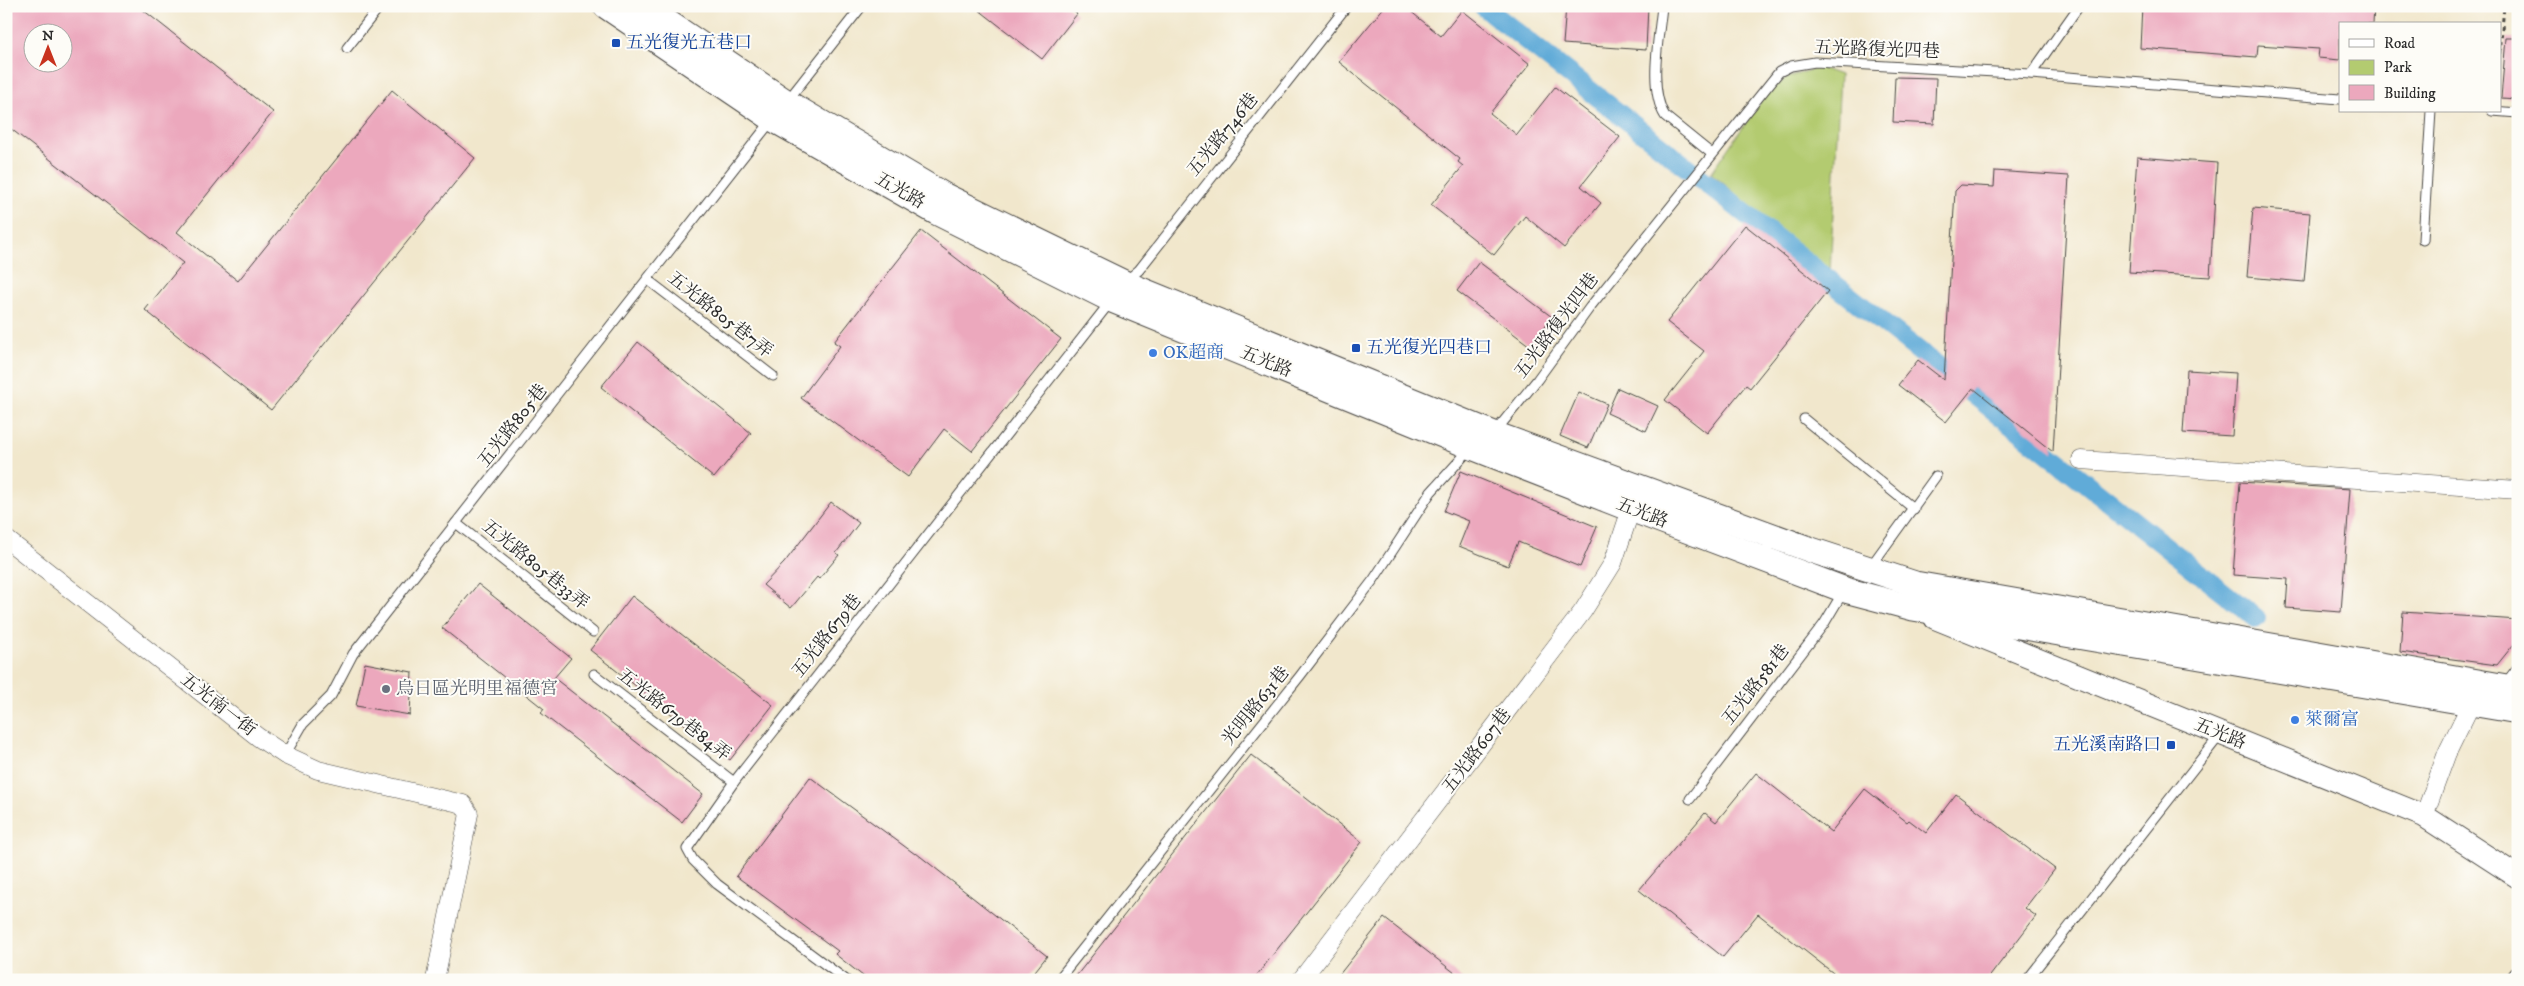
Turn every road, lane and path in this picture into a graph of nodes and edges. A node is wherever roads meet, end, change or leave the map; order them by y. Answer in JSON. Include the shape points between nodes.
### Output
{"nodes":[{"id":1,"x":380,"y":6,"type":"edge"},
{"id":2,"x":606,"y":6,"type":"edge"},
{"id":3,"x":643,"y":6,"type":"edge"},
{"id":4,"x":862,"y":6,"type":"edge"},
{"id":5,"x":1347,"y":6,"type":"edge"},
{"id":6,"x":1662,"y":6,"type":"edge"},
{"id":7,"x":2078,"y":6,"type":"edge"},
{"id":8,"x":2504,"y":6,"type":"edge"},
{"id":9,"x":2502,"y":30,"type":"edge"},
{"id":10,"x":347,"y":48,"type":"dead end"},
{"id":11,"x":2031,"y":74,"type":"junction"},
{"id":12,"x":2339,"y":99,"type":"edge"},
{"id":13,"x":780,"y":111,"type":"junction"},
{"id":14,"x":2431,"y":112,"type":"edge"},
{"id":15,"x":2502,"y":112,"type":"edge"},
{"id":16,"x":2518,"y":113,"type":"edge"},
{"id":17,"x":1712,"y":154,"type":"junction"},
{"id":18,"x":2423,"y":240,"type":"dead end"},
{"id":19,"x":648,"y":280,"type":"junction"},
{"id":20,"x":1118,"y":292,"type":"junction"},
{"id":21,"x":772,"y":376,"type":"dead end"},
{"id":22,"x":1804,"y":419,"type":"dead end"},
{"id":23,"x":1494,"y":434,"type":"junction"},
{"id":24,"x":1472,"y":447,"type":"junction"},
{"id":25,"x":2081,"y":460,"type":"dead end"},
{"id":26,"x":1936,"y":476,"type":"dead end"},
{"id":27,"x":2518,"y":490,"type":"edge"},
{"id":28,"x":1631,"y":509,"type":"junction"},
{"id":29,"x":1914,"y":509,"type":"junction"},
{"id":30,"x":456,"y":523,"type":"junction"},
{"id":31,"x":6,"y":538,"type":"edge"},
{"id":32,"x":1857,"y":579,"type":"junction"},
{"id":33,"x":1914,"y":596,"type":"junction"},
{"id":34,"x":593,"y":632,"type":"dead end"},
{"id":35,"x":594,"y":674,"type":"dead end"},
{"id":36,"x":2513,"y":681,"type":"edge"},
{"id":37,"x":2472,"y":702,"type":"junction"},
{"id":38,"x":2518,"y":711,"type":"edge"},
{"id":39,"x":2221,"y":734,"type":"junction"},
{"id":40,"x":285,"y":755,"type":"junction"},
{"id":41,"x":734,"y":782,"type":"junction"},
{"id":42,"x":1690,"y":798,"type":"dead end"},
{"id":43,"x":2424,"y":816,"type":"junction"},
{"id":44,"x":2518,"y":877,"type":"edge"},
{"id":45,"x":2518,"y":969,"type":"edge"},
{"id":46,"x":434,"y":980,"type":"edge"},
{"id":47,"x":846,"y":980,"type":"edge"},
{"id":48,"x":1058,"y":980,"type":"edge"},
{"id":49,"x":1301,"y":980,"type":"edge"},
{"id":50,"x":2027,"y":980,"type":"edge"},
{"id":51,"x":2509,"y":980,"type":"edge"}],
"edges":[{"from":1,"to":10,"type":"lane"},
{"from":2,"to":13,"type":"main road","name":"五光路"},
{"from":3,"to":13,"type":"main road","name":"五光路"},
{"from":4,"to":13,"type":"lane","name":"五光路805巷"},
{"from":5,"to":20,"type":"lane","name":"五光路746巷","via":[[1139,270]]},
{"from":6,"to":17,"type":"lane","via":[[1656,86],[1660,108],[1665,116]]},
{"from":7,"to":11,"type":"lane"},
{"from":8,"to":9,"type":"path"},
{"from":11,"to":12,"type":"lane","name":"五光路復光四巷"},
{"from":11,"to":17,"type":"lane","name":"五光路復光四巷","via":[[1815,62],[1791,66],[1779,72]]},
{"from":13,"to":19,"type":"lane","name":"五光路805巷"},
{"from":13,"to":20,"type":"main road","name":"五光路","via":[[936,212]]},
{"from":14,"to":18,"type":"lane"},
{"from":15,"to":16,"type":"lane"},
{"from":17,"to":23,"type":"lane","name":"五光路復光四巷"},
{"from":19,"to":21,"type":"lane","name":"五光路805巷7弄"},
{"from":19,"to":30,"type":"lane","name":"五光路805巷"},
{"from":20,"to":23,"type":"main road","name":"五光路"},
{"from":20,"to":24,"type":"main road","name":"五光路"},
{"from":20,"to":41,"type":"lane","name":"五光路679巷"},
{"from":22,"to":29,"type":"lane"},
{"from":23,"to":24,"type":"lane","name":"五光路復光四巷"},
{"from":23,"to":32,"type":"main road","name":"五光路"},
{"from":24,"to":28,"type":"main road","name":"五光路"},
{"from":24,"to":48,"type":"lane","name":"光明路631巷","via":[[1431,492],[1374,579],[1300,676]]},
{"from":25,"to":27,"type":"street"},
{"from":26,"to":29,"type":"lane","name":"五光路581巷"},
{"from":28,"to":32,"type":"main road","name":"五光路"},
{"from":28,"to":49,"type":"street","name":"五光路607巷","via":[[1612,563],[1583,611]]},
{"from":29,"to":32,"type":"lane","name":"五光路581巷"},
{"from":30,"to":34,"type":"lane","name":"五光路805巷33弄"},
{"from":30,"to":40,"type":"lane","name":"五光路805巷","via":[[354,654],[331,696],[303,724]]},
{"from":31,"to":40,"type":"street","name":"五光南一街"},
{"from":32,"to":33,"type":"main road","name":"五光路"},
{"from":32,"to":42,"type":"lane","name":"五光路581巷"},
{"from":33,"to":36,"type":"main road","name":"五光路"},
{"from":33,"to":37,"type":"main road","name":"五光路"},
{"from":33,"to":39,"type":"street","name":"五光路"},
{"from":35,"to":41,"type":"lane","name":"五光路679巷84弄"},
{"from":36,"to":37,"type":"street"},
{"from":37,"to":38,"type":"main road","name":"五光路"},
{"from":37,"to":43,"type":"street"},
{"from":39,"to":43,"type":"street","name":"五光路"},
{"from":39,"to":50,"type":"lane"},
{"from":40,"to":46,"type":"street","name":"五光南一街","via":[[318,770],[463,804],[469,814]]},
{"from":41,"to":47,"type":"lane","name":"五光路679巷","via":[[687,849],[693,860],[717,884]]},
{"from":43,"to":44,"type":"street","name":"五光路"},
{"from":45,"to":51,"type":"lane"}]}
